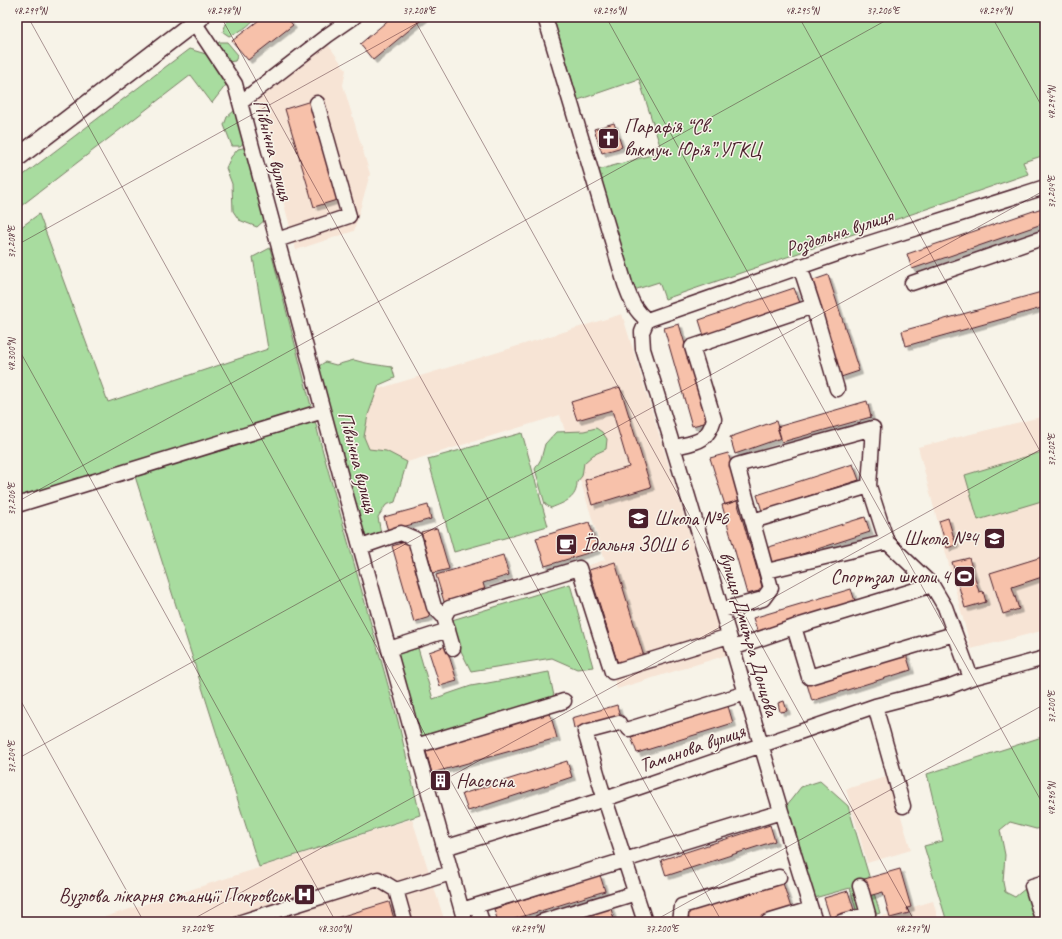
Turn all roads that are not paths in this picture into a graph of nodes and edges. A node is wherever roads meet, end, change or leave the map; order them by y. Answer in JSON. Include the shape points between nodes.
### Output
{"nodes":[{"id":1,"x":354,"y":17,"type":"edge"},
{"id":2,"x":546,"y":17,"type":"edge"},
{"id":3,"x":198,"y":20,"type":"edge"},
{"id":4,"x":240,"y":103,"type":"junction"},
{"id":5,"x":317,"y":103,"type":"dead end"},
{"id":6,"x":17,"y":158,"type":"edge"},
{"id":7,"x":1045,"y":187,"type":"edge"},
{"id":8,"x":1045,"y":237,"type":"edge"},
{"id":9,"x":277,"y":240,"type":"junction"},
{"id":10,"x":800,"y":266,"type":"junction"},
{"id":11,"x":912,"y":282,"type":"dead end"},
{"id":12,"x":813,"y":306,"type":"junction"},
{"id":13,"x":647,"y":320,"type":"junction"},
{"id":14,"x":837,"y":389,"type":"dead end"},
{"id":15,"x":323,"y":411,"type":"junction"},
{"id":16,"x":674,"y":447,"type":"junction"},
{"id":17,"x":869,"y":486,"type":"junction"},
{"id":18,"x":17,"y":505,"type":"edge"},
{"id":19,"x":753,"y":521,"type":"junction"},
{"id":20,"x":887,"y":542,"type":"junction"},
{"id":21,"x":361,"y":547,"type":"junction"},
{"id":22,"x":767,"y":571,"type":"junction"},
{"id":23,"x":932,"y":585,"type":"junction"},
{"id":24,"x":722,"y":610,"type":"junction"},
{"id":25,"x":446,"y":624,"type":"junction"},
{"id":26,"x":794,"y":627,"type":"junction"},
{"id":27,"x":954,"y":634,"type":"junction"},
{"id":28,"x":731,"y":642,"type":"junction"},
{"id":29,"x":453,"y":648,"type":"dead end"},
{"id":30,"x":389,"y":649,"type":"junction"},
{"id":31,"x":1045,"y":658,"type":"edge"},
{"id":32,"x":971,"y":678,"type":"junction"},
{"id":33,"x":746,"y":693,"type":"junction"},
{"id":34,"x":564,"y":701,"type":"dead end"},
{"id":35,"x":876,"y":706,"type":"junction"},
{"id":36,"x":761,"y":745,"type":"junction"},
{"id":37,"x":416,"y":746,"type":"junction"},
{"id":38,"x":605,"y":799,"type":"junction"},
{"id":39,"x":902,"y":806,"type":"dead end"},
{"id":40,"x":781,"y":812,"type":"junction"},
{"id":41,"x":444,"y":848,"type":"junction"},
{"id":42,"x":625,"y":860,"type":"junction"},
{"id":43,"x":451,"y":873,"type":"junction"},
{"id":44,"x":779,"y":877,"type":"dead end"},
{"id":45,"x":1045,"y":882,"type":"edge"},
{"id":46,"x":860,"y":886,"type":"dead end"},
{"id":47,"x":396,"y":890,"type":"junction"},
{"id":48,"x":636,"y":893,"type":"junction"},
{"id":49,"x":477,"y":906,"type":"junction"},
{"id":50,"x":813,"y":915,"type":"edge"},
{"id":51,"x":463,"y":916,"type":"edge"},
{"id":52,"x":241,"y":922,"type":"edge"},
{"id":53,"x":405,"y":922,"type":"edge"},
{"id":54,"x":482,"y":922,"type":"edge"},
{"id":55,"x":541,"y":922,"type":"edge"},
{"id":56,"x":645,"y":922,"type":"edge"},
{"id":57,"x":680,"y":922,"type":"edge"},
{"id":58,"x":768,"y":922,"type":"edge"},
{"id":59,"x":841,"y":922,"type":"edge"},
{"id":60,"x":1043,"y":922,"type":"edge"}],
"edges":[{"from":1,"to":4,"type":"street"},
{"from":2,"to":13,"type":"street","via":[[625,284],[638,313]]},
{"from":3,"to":4,"type":"street","name":"Північна вулиця","via":[[235,84]]},
{"from":3,"to":6,"type":"main road"},
{"from":4,"to":9,"type":"street","name":"Північна вулиця"},
{"from":5,"to":9,"type":"street","via":[[349,216]]},
{"from":7,"to":10,"type":"street","name":"Роздольна вулиця"},
{"from":8,"to":11,"type":"street"},
{"from":9,"to":15,"type":"street","name":"Північна вулиця"},
{"from":10,"to":12,"type":"street"},
{"from":10,"to":13,"type":"street","name":"Роздольна вулиця"},
{"from":12,"to":14,"type":"street"},
{"from":12,"to":16,"type":"street","via":[[692,347],[714,419],[711,430],[702,440]]},
{"from":13,"to":16,"type":"street","name":"вулиця Дмитра Донцова","via":[[642,332],[643,349]]},
{"from":15,"to":18,"type":"street"},
{"from":15,"to":21,"type":"street","name":"Північна вулиця"},
{"from":16,"to":24,"type":"street","name":"вулиця Дмитра Донцова"},
{"from":17,"to":19,"type":"street"},
{"from":17,"to":19,"type":"street","via":[[873,428],[737,465]]},
{"from":17,"to":20,"type":"street"},
{"from":19,"to":22,"type":"street"},
{"from":20,"to":22,"type":"street"},
{"from":20,"to":23,"type":"street"},
{"from":21,"to":25,"type":"street","via":[[401,534],[415,539],[434,607]]},
{"from":21,"to":30,"type":"street","name":"Північна вулиця"},
{"from":22,"to":24,"type":"street","via":[[771,588],[763,599]]},
{"from":23,"to":26,"type":"street"},
{"from":23,"to":27,"type":"street","via":[[945,607]]},
{"from":24,"to":28,"type":"street","name":"вулиця Дмитра Донцова"},
{"from":25,"to":28,"type":"street","via":[[449,608],[579,568],[612,672]]},
{"from":25,"to":29,"type":"street"},
{"from":25,"to":30,"type":"street"},
{"from":26,"to":27,"type":"street","via":[[809,677]]},
{"from":26,"to":28,"type":"street"},
{"from":27,"to":32,"type":"street"},
{"from":28,"to":33,"type":"street","name":"вулиця Дмитра Донцова"},
{"from":30,"to":37,"type":"street","name":"Північна вулиця"},
{"from":31,"to":32,"type":"street","name":"Таманова вулиця"},
{"from":32,"to":35,"type":"street","name":"Таманова вулиця","via":[[950,693]]},
{"from":33,"to":36,"type":"street","name":"вулиця Дмитра Донцова"},
{"from":33,"to":38,"type":"street","via":[[624,726],[585,732]]},
{"from":34,"to":37,"type":"street"},
{"from":35,"to":36,"type":"street","name":"Таманова вулиця"},
{"from":35,"to":39,"type":"street"},
{"from":36,"to":38,"type":"street","name":"Таманова вулиця"},
{"from":36,"to":40,"type":"street","name":"вулиця Дмитра Донцова"},
{"from":37,"to":41,"type":"street","name":"Північна вулиця"},
{"from":38,"to":41,"type":"street","name":"Таманова вулиця"},
{"from":38,"to":42,"type":"street"},
{"from":40,"to":42,"type":"street"},
{"from":40,"to":50,"type":"street","name":"вулиця Дмитра Донцова"},
{"from":41,"to":43,"type":"street","name":"Північна вулиця"},
{"from":42,"to":48,"type":"street"},
{"from":42,"to":49,"type":"street"},
{"from":43,"to":47,"type":"street"},
{"from":43,"to":51,"type":"street","name":"Північна вулиця"},
{"from":44,"to":57,"type":"street","via":[[682,906]]},
{"from":45,"to":60,"type":"street","via":[[1032,886]]},
{"from":46,"to":59,"type":"street","via":[[868,914]]},
{"from":47,"to":52,"type":"street","via":[[378,879]]},
{"from":47,"to":53,"type":"street"},
{"from":48,"to":55,"type":"street"},
{"from":48,"to":56,"type":"street"},
{"from":49,"to":51,"type":"street"},
{"from":49,"to":54,"type":"street"},
{"from":50,"to":58,"type":"street"}]}
